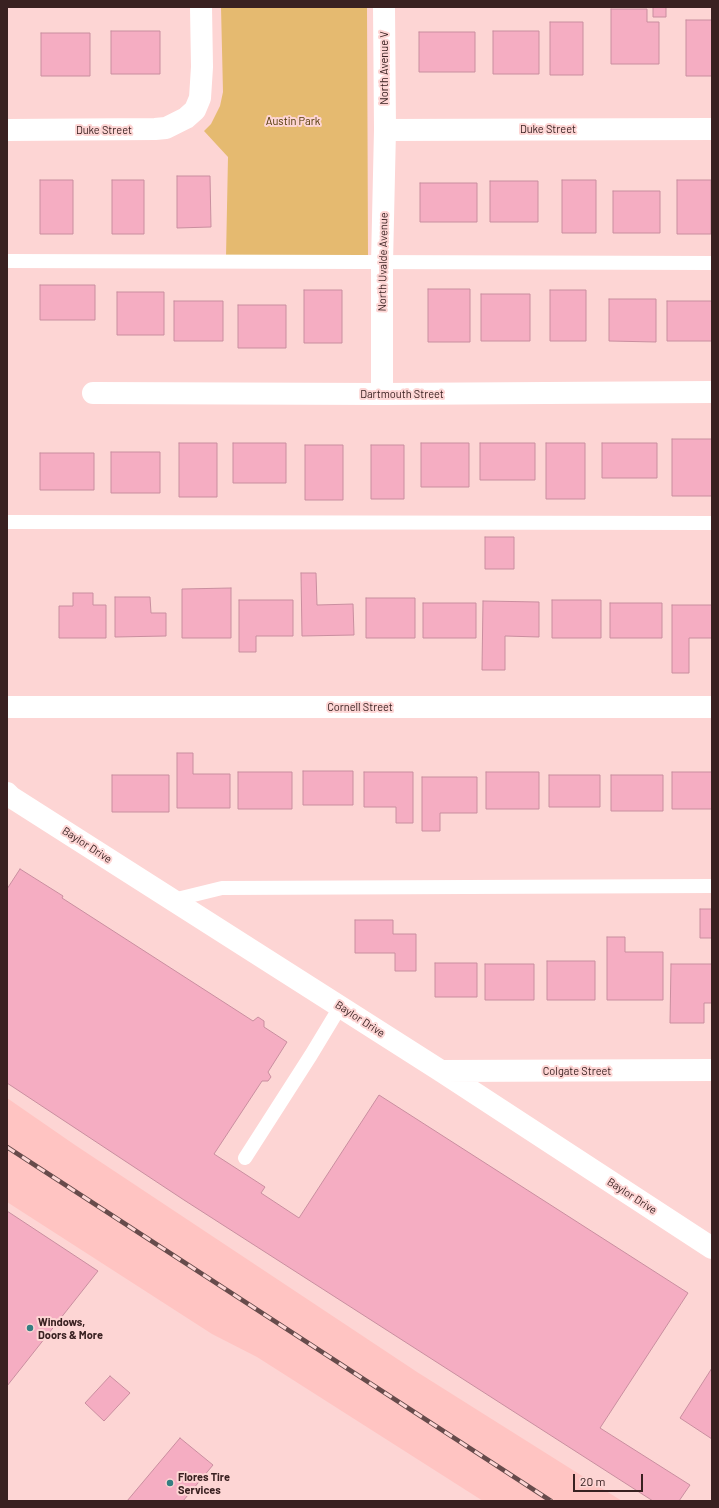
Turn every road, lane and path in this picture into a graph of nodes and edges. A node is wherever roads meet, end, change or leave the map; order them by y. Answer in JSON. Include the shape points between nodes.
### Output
{"nodes":[{"id":1,"x":201,"y":7,"type":"edge"},
{"id":2,"x":384,"y":7,"type":"edge"},
{"id":3,"x":712,"y":129,"type":"edge"},
{"id":4,"x":7,"y":130,"type":"edge"},
{"id":5,"x":385,"y":130,"type":"junction"},
{"id":6,"x":7,"y":261,"type":"edge"},
{"id":7,"x":382,"y":263,"type":"junction"},
{"id":8,"x":712,"y":263,"type":"edge"},
{"id":9,"x":712,"y":392,"type":"edge"},
{"id":10,"x":93,"y":393,"type":"dead end"},
{"id":11,"x":382,"y":394,"type":"junction"},
{"id":12,"x":7,"y":522,"type":"edge"},
{"id":13,"x":712,"y":523,"type":"edge"},
{"id":14,"x":7,"y":707,"type":"edge"},
{"id":15,"x":712,"y":707,"type":"edge"},
{"id":16,"x":7,"y":793,"type":"edge"},
{"id":17,"x":712,"y":886,"type":"edge"},
{"id":18,"x":173,"y":900,"type":"junction"},
{"id":19,"x":340,"y":1007,"type":"junction"},
{"id":20,"x":712,"y":1070,"type":"edge"},
{"id":21,"x":442,"y":1071,"type":"junction"},
{"id":22,"x":245,"y":1158,"type":"dead end"},
{"id":23,"x":712,"y":1248,"type":"edge"}],
"edges":[{"from":1,"to":4,"type":"street","name":"Duke Street","via":[[202,86],[195,110],[186,118],[155,130]]},
{"from":2,"to":5,"type":"street","name":"North Avenue V"},
{"from":3,"to":5,"type":"street","name":"Duke Street"},
{"from":5,"to":7,"type":"street","name":"North Uvalde Avenue"},
{"from":6,"to":7,"type":"lane"},
{"from":7,"to":8,"type":"lane"},
{"from":7,"to":11,"type":"street","name":"North Uvalde Avenue"},
{"from":9,"to":11,"type":"street","name":"Dartmouth Street"},
{"from":10,"to":11,"type":"street","name":"Dartmouth Street"},
{"from":12,"to":13,"type":"lane"},
{"from":14,"to":15,"type":"street","name":"Cornell Street"},
{"from":16,"to":18,"type":"street","name":"Baylor Drive"},
{"from":17,"to":18,"type":"lane","via":[[222,888]]},
{"from":18,"to":19,"type":"street","name":"Baylor Drive"},
{"from":19,"to":21,"type":"street","name":"Baylor Drive"},
{"from":19,"to":22,"type":"lane"},
{"from":20,"to":21,"type":"street","name":"Colgate Street"},
{"from":21,"to":23,"type":"street","name":"Baylor Drive"}]}
